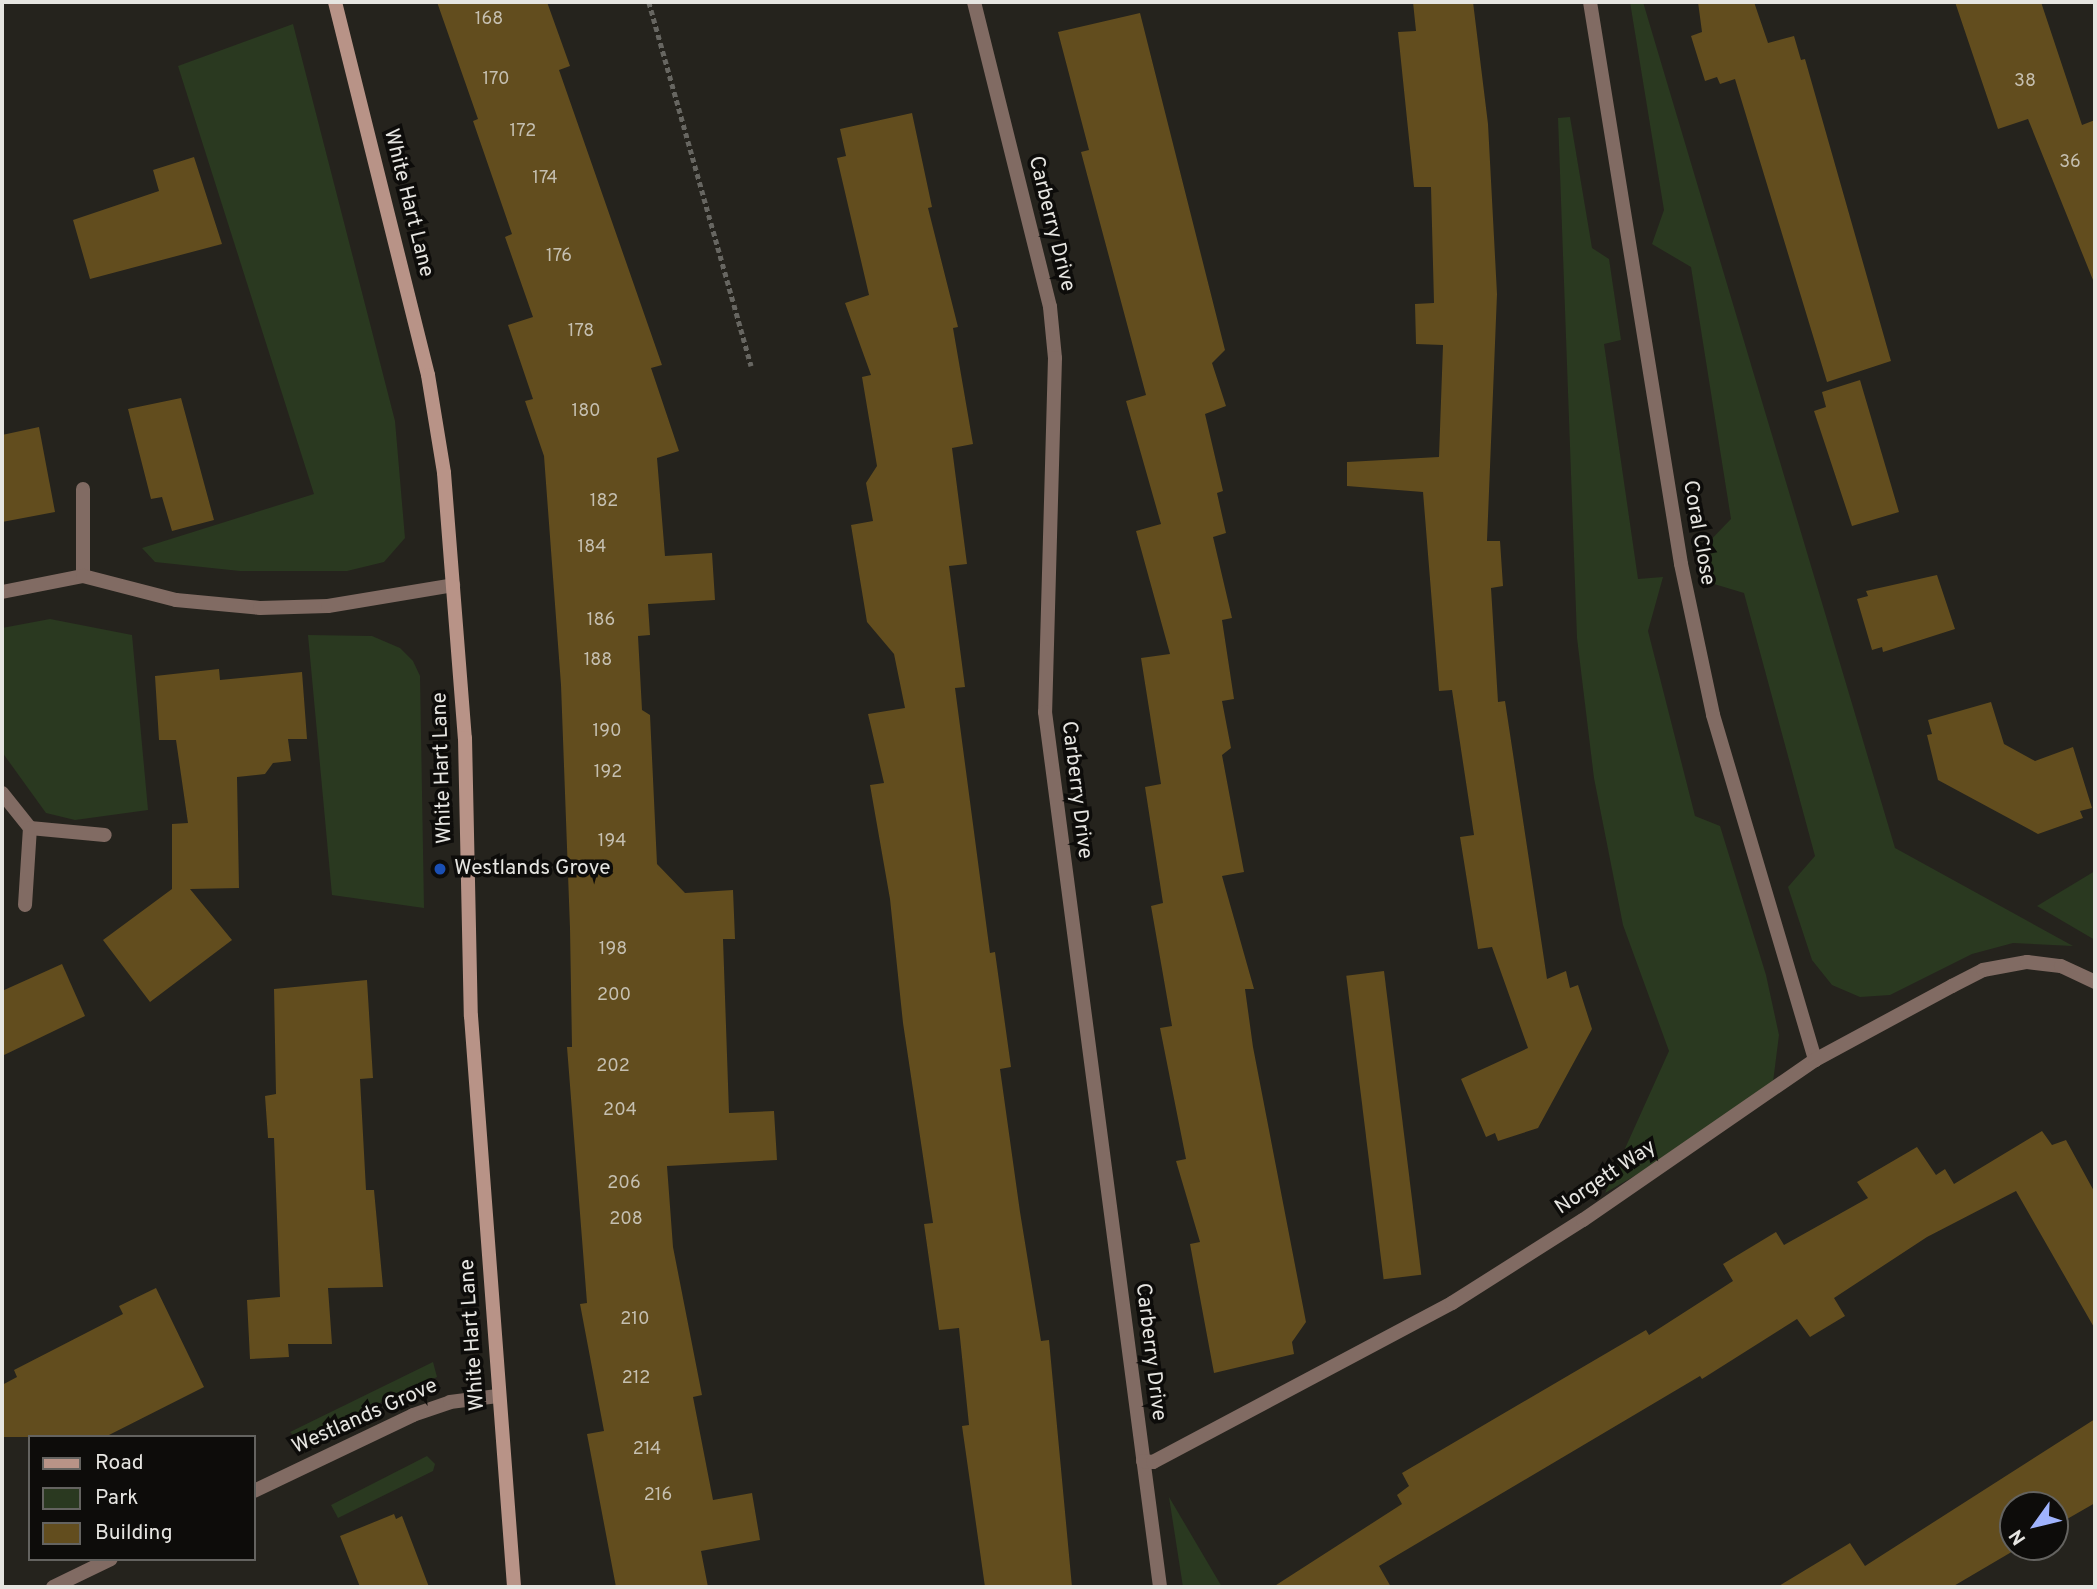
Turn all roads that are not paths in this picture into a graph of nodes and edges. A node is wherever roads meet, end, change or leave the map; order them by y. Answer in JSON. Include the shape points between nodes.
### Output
{"nodes":[{"id":1,"x":335,"y":2,"type":"edge"},
{"id":2,"x":974,"y":2,"type":"edge"},
{"id":3,"x":1590,"y":2,"type":"edge"},
{"id":4,"x":83,"y":489,"type":"dead end"},
{"id":5,"x":83,"y":576,"type":"junction"},
{"id":6,"x":453,"y":584,"type":"junction"},
{"id":7,"x":2,"y":592,"type":"edge"},
{"id":8,"x":2,"y":793,"type":"edge"},
{"id":9,"x":30,"y":828,"type":"junction"},
{"id":10,"x":105,"y":835,"type":"dead end"},
{"id":11,"x":25,"y":905,"type":"dead end"},
{"id":12,"x":2095,"y":982,"type":"edge"},
{"id":13,"x":1815,"y":1060,"type":"junction"},
{"id":14,"x":498,"y":1396,"type":"junction"},
{"id":15,"x":1143,"y":1461,"type":"junction"},
{"id":16,"x":256,"y":1490,"type":"edge"},
{"id":17,"x":107,"y":1561,"type":"edge"},
{"id":18,"x":53,"y":1587,"type":"edge"},
{"id":19,"x":514,"y":1587,"type":"edge"},
{"id":20,"x":1160,"y":1587,"type":"edge"}],
"edges":[{"from":1,"to":6,"type":"street","name":"White Hart Lane","via":[[428,374],[444,473]]},
{"from":2,"to":15,"type":"street","name":"Carberry Drive","via":[[1050,307],[1055,358],[1045,712]]},
{"from":3,"to":13,"type":"street","name":"Coral Close","via":[[1681,564],[1710,702]]},
{"from":4,"to":5,"type":"street"},
{"from":5,"to":6,"type":"street","via":[[176,600],[260,608],[328,606]]},
{"from":5,"to":7,"type":"street"},
{"from":6,"to":14,"type":"street","name":"White Hart Lane","via":[[465,738],[471,1016]]},
{"from":8,"to":9,"type":"street"},
{"from":9,"to":10,"type":"street"},
{"from":9,"to":11,"type":"street"},
{"from":12,"to":13,"type":"street","name":"Norgett Way","via":[[2061,967],[2027,962],[1983,970]]},
{"from":13,"to":15,"type":"street","name":"Norgett Way","via":[[1583,1220],[1452,1303],[1153,1462]]},
{"from":14,"to":16,"type":"street","name":"Westlands Grove","via":[[450,1402],[413,1415]]},
{"from":14,"to":19,"type":"street","name":"White Hart Lane"},
{"from":15,"to":20,"type":"street","name":"Carberry Drive"},
{"from":17,"to":18,"type":"street"}]}
